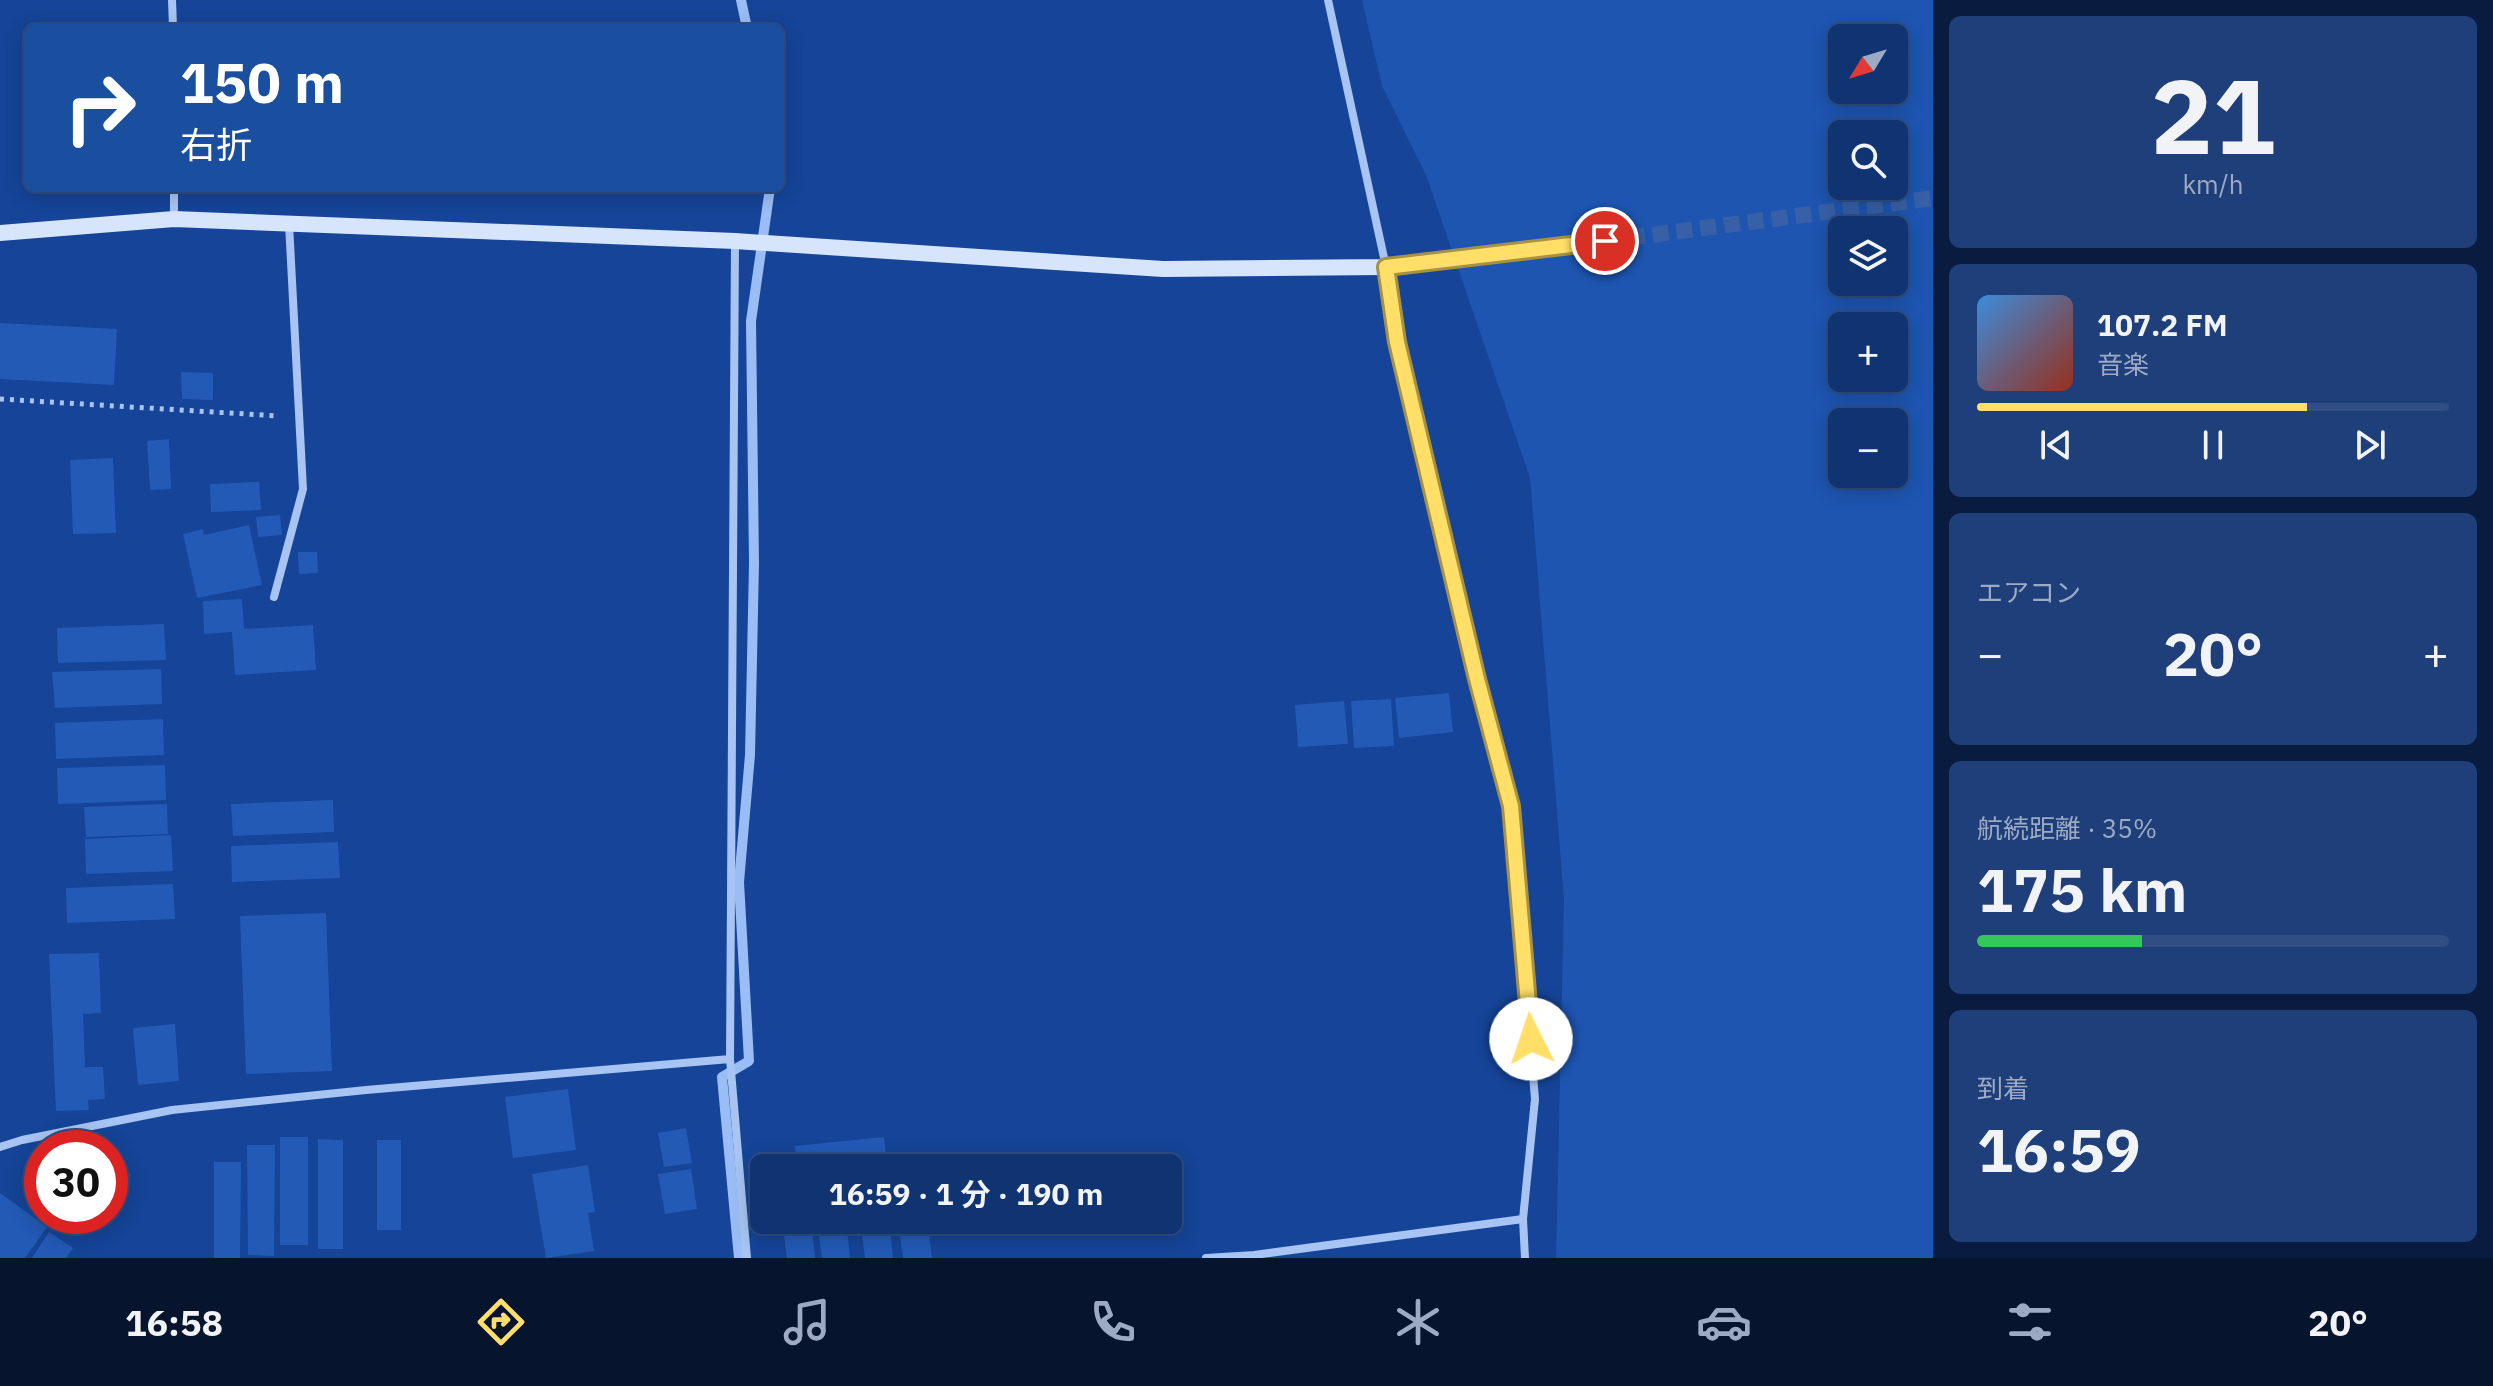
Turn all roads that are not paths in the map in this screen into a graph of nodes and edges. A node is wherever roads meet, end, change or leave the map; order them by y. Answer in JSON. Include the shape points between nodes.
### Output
{"nodes":[{"id":1,"x":172,"y":0,"type":"edge"},
{"id":2,"x":1328,"y":0,"type":"edge"},
{"id":3,"x":173,"y":24,"type":"edge"},
{"id":4,"x":174,"y":192,"type":"edge"},
{"id":5,"x":174,"y":219,"type":"junction"},
{"id":6,"x":289,"y":224,"type":"junction"},
{"id":7,"x":0,"y":233,"type":"edge"},
{"id":8,"x":735,"y":241,"type":"junction"},
{"id":9,"x":1605,"y":241,"type":"tunnel mouth"},
{"id":10,"x":1386,"y":267,"type":"junction"},
{"id":11,"x":274,"y":597,"type":"dead end"},
{"id":12,"x":730,"y":1059,"type":"junction"},
{"id":13,"x":0,"y":1147,"type":"edge"},
{"id":14,"x":1523,"y":1219,"type":"junction"},
{"id":15,"x":747,"y":1258,"type":"edge"},
{"id":16,"x":1206,"y":1258,"type":"edge"},
{"id":17,"x":1525,"y":1258,"type":"edge"}],
"edges":[{"from":1,"to":3,"type":"street"},
{"from":2,"to":10,"type":"street"},
{"from":4,"to":5,"type":"street"},
{"from":5,"to":6,"type":"street"},
{"from":5,"to":7,"type":"street"},
{"from":6,"to":8,"type":"street"},
{"from":6,"to":11,"type":"street","via":[[303,489]]},
{"from":8,"to":10,"type":"street","via":[[1163,269]]},
{"from":8,"to":12,"type":"street"},
{"from":9,"to":10,"type":"street"},
{"from":10,"to":14,"type":"street","via":[[1397,342],[1511,806],[1535,1099]]},
{"from":12,"to":13,"type":"street","via":[[172,1110]]},
{"from":12,"to":15,"type":"street"},
{"from":14,"to":16,"type":"street"},
{"from":14,"to":17,"type":"street"}]}
